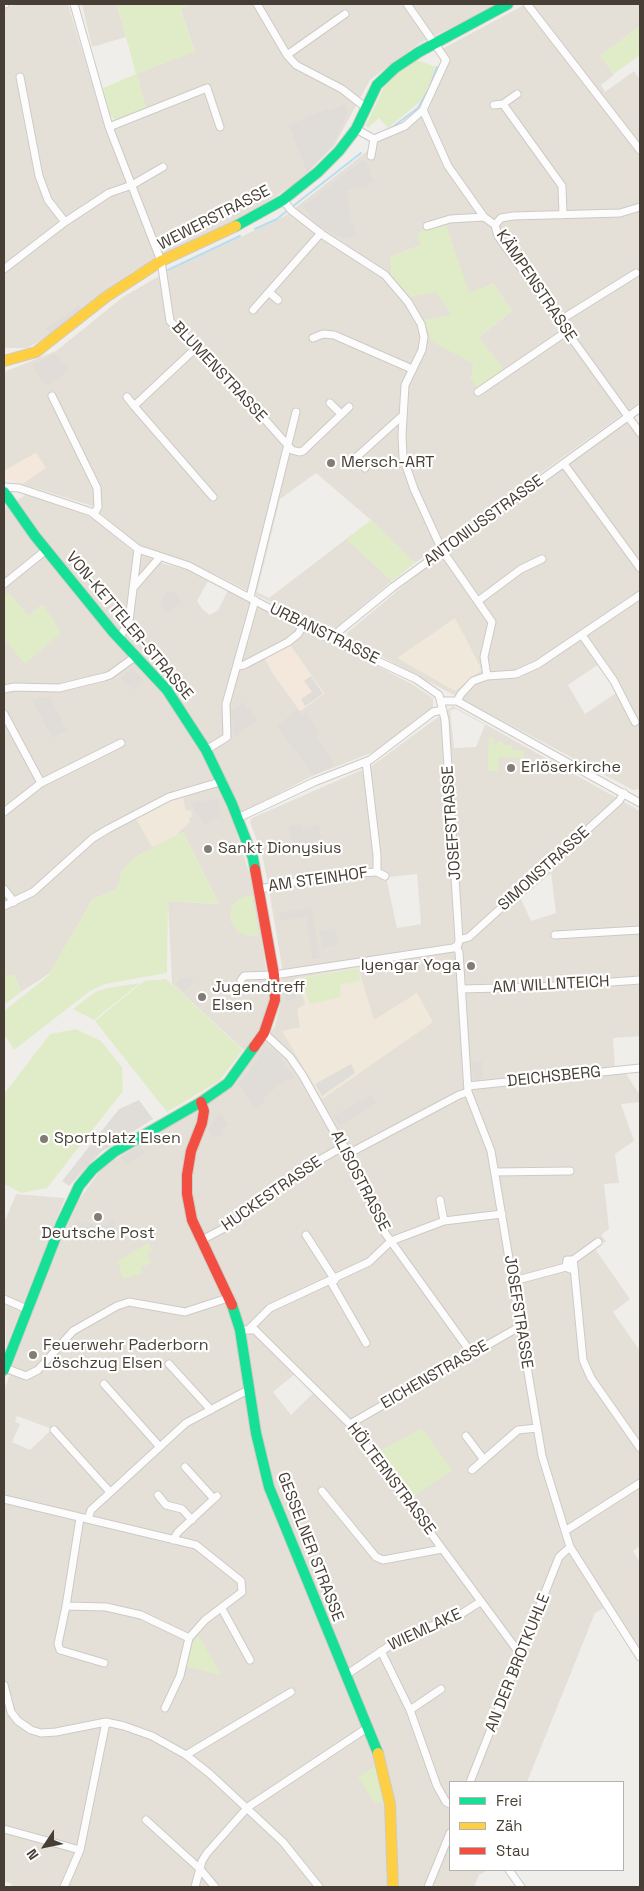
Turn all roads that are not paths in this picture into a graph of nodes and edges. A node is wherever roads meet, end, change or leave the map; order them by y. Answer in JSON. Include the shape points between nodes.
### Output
{"nodes":[{"id":1,"x":74,"y":4,"type":"edge"},
{"id":2,"x":257,"y":4,"type":"edge"},
{"id":3,"x":407,"y":4,"type":"edge"},
{"id":4,"x":508,"y":4,"type":"edge"},
{"id":5,"x":527,"y":4,"type":"edge"},
{"id":6,"x":344,"y":14,"type":"dead end"},
{"id":7,"x":433,"y":44,"type":"junction"},
{"id":8,"x":287,"y":55,"type":"junction"},
{"id":9,"x":20,"y":77,"type":"dead end"},
{"id":10,"x":517,"y":94,"type":"dead end"},
{"id":11,"x":503,"y":104,"type":"junction"},
{"id":12,"x":494,"y":105,"type":"dead end"},
{"id":13,"x":365,"y":107,"type":"junction"},
{"id":14,"x":423,"y":110,"type":"junction"},
{"id":15,"x":109,"y":127,"type":"junction"},
{"id":16,"x":220,"y":127,"type":"dead end"},
{"id":17,"x":356,"y":128,"type":"junction"},
{"id":18,"x":374,"y":139,"type":"junction"},
{"id":19,"x":640,"y":150,"type":"edge"},
{"id":20,"x":371,"y":156,"type":"dead end"},
{"id":21,"x":163,"y":167,"type":"dead end"},
{"id":22,"x":132,"y":186,"type":"junction"},
{"id":23,"x":287,"y":206,"type":"junction"},
{"id":24,"x":640,"y":207,"type":"edge"},
{"id":25,"x":563,"y":215,"type":"junction"},
{"id":26,"x":484,"y":217,"type":"junction"},
{"id":27,"x":65,"y":222,"type":"junction"},
{"id":28,"x":495,"y":225,"type":"junction"},
{"id":29,"x":427,"y":226,"type":"dead end"},
{"id":30,"x":320,"y":233,"type":"junction"},
{"id":31,"x":161,"y":261,"type":"junction"},
{"id":32,"x":4,"y":268,"type":"edge"},
{"id":33,"x":636,"y":273,"type":"dead end"},
{"id":34,"x":270,"y":293,"type":"junction"},
{"id":35,"x":278,"y":300,"type":"dead end"},
{"id":36,"x":253,"y":310,"type":"dead end"},
{"id":37,"x":559,"y":321,"type":"junction"},
{"id":38,"x":566,"y":332,"type":"junction"},
{"id":39,"x":313,"y":338,"type":"dead end"},
{"id":40,"x":197,"y":347,"type":"junction"},
{"id":41,"x":4,"y":361,"type":"edge"},
{"id":42,"x":412,"y":369,"type":"junction"},
{"id":43,"x":478,"y":392,"type":"dead end"},
{"id":44,"x":52,"y":396,"type":"dead end"},
{"id":45,"x":127,"y":397,"type":"dead end"},
{"id":46,"x":330,"y":403,"type":"dead end"},
{"id":47,"x":134,"y":406,"type":"junction"},
{"id":48,"x":349,"y":407,"type":"dead end"},
{"id":49,"x":640,"y":408,"type":"edge"},
{"id":50,"x":296,"y":412,"type":"dead end"},
{"id":51,"x":341,"y":414,"type":"junction"},
{"id":52,"x":402,"y":416,"type":"junction"},
{"id":53,"x":628,"y":417,"type":"junction"},
{"id":54,"x":640,"y":434,"type":"edge"},
{"id":55,"x":286,"y":446,"type":"junction"},
{"id":56,"x":564,"y":464,"type":"junction"},
{"id":57,"x":365,"y":468,"type":"dead end"},
{"id":58,"x":4,"y":487,"type":"edge"},
{"id":59,"x":4,"y":492,"type":"edge"},
{"id":60,"x":212,"y":498,"type":"dead end"},
{"id":61,"x":94,"y":514,"type":"junction"},
{"id":62,"x":138,"y":549,"type":"junction"},
{"id":63,"x":46,"y":550,"type":"junction"},
{"id":64,"x":442,"y":550,"type":"junction"},
{"id":65,"x":160,"y":557,"type":"junction"},
{"id":66,"x":542,"y":559,"type":"dead end"},
{"id":67,"x":640,"y":568,"type":"edge"},
{"id":68,"x":4,"y":584,"type":"edge"},
{"id":69,"x":133,"y":588,"type":"junction"},
{"id":70,"x":640,"y":595,"type":"edge"},
{"id":71,"x":252,"y":599,"type":"junction"},
{"id":72,"x":478,"y":601,"type":"junction"},
{"id":73,"x":303,"y":626,"type":"junction"},
{"id":74,"x":582,"y":635,"type":"junction"},
{"id":75,"x":119,"y":639,"type":"junction"},
{"id":76,"x":334,"y":640,"type":"junction"},
{"id":77,"x":136,"y":656,"type":"junction"},
{"id":78,"x":238,"y":666,"type":"junction"},
{"id":79,"x":487,"y":676,"type":"junction"},
{"id":80,"x":4,"y":689,"type":"edge"},
{"id":81,"x":442,"y":701,"type":"junction"},
{"id":82,"x":457,"y":701,"type":"junction"},
{"id":83,"x":444,"y":710,"type":"junction"},
{"id":84,"x":4,"y":714,"type":"edge"},
{"id":85,"x":635,"y":722,"type":"dead end"},
{"id":86,"x":121,"y":743,"type":"dead end"},
{"id":87,"x":206,"y":750,"type":"junction"},
{"id":88,"x":366,"y":762,"type":"junction"},
{"id":89,"x":223,"y":781,"type":"junction"},
{"id":90,"x":40,"y":783,"type":"junction"},
{"id":91,"x":624,"y":793,"type":"junction"},
{"id":92,"x":638,"y":798,"type":"edge"},
{"id":93,"x":4,"y":812,"type":"edge"},
{"id":94,"x":238,"y":818,"type":"junction"},
{"id":95,"x":377,"y":872,"type":"junction"},
{"id":96,"x":385,"y":876,"type":"dead end"},
{"id":97,"x":4,"y":889,"type":"edge"},
{"id":98,"x":260,"y":889,"type":"junction"},
{"id":99,"x":14,"y":902,"type":"junction"},
{"id":100,"x":4,"y":906,"type":"edge"},
{"id":101,"x":640,"y":930,"type":"edge"},
{"id":102,"x":555,"y":936,"type":"dead end"},
{"id":103,"x":458,"y":944,"type":"junction"},
{"id":104,"x":274,"y":974,"type":"junction"},
{"id":105,"x":241,"y":980,"type":"dead end"},
{"id":106,"x":640,"y":980,"type":"edge"},
{"id":107,"x":461,"y":989,"type":"junction"},
{"id":108,"x":264,"y":1033,"type":"junction"},
{"id":109,"x":640,"y":1068,"type":"edge"},
{"id":110,"x":468,"y":1089,"type":"junction"},
{"id":111,"x":201,"y":1102,"type":"junction"},
{"id":112,"x":344,"y":1146,"type":"junction"},
{"id":113,"x":348,"y":1154,"type":"junction"},
{"id":114,"x":495,"y":1172,"type":"junction"},
{"id":115,"x":570,"y":1172,"type":"dead end"},
{"id":116,"x":440,"y":1200,"type":"dead end"},
{"id":117,"x":502,"y":1214,"type":"junction"},
{"id":118,"x":444,"y":1221,"type":"junction"},
{"id":119,"x":306,"y":1235,"type":"dead end"},
{"id":120,"x":200,"y":1241,"type":"junction"},
{"id":121,"x":391,"y":1241,"type":"junction"},
{"id":122,"x":598,"y":1242,"type":"dead end"},
{"id":123,"x":574,"y":1264,"type":"junction"},
{"id":124,"x":514,"y":1280,"type":"junction"},
{"id":125,"x":333,"y":1281,"type":"junction"},
{"id":126,"x":228,"y":1298,"type":"junction"},
{"id":127,"x":4,"y":1299,"type":"edge"},
{"id":128,"x":29,"y":1310,"type":"junction"},
{"id":129,"x":519,"y":1327,"type":"junction"},
{"id":130,"x":245,"y":1330,"type":"junction"},
{"id":131,"x":366,"y":1343,"type":"dead end"},
{"id":132,"x":472,"y":1354,"type":"junction"},
{"id":133,"x":168,"y":1364,"type":"dead end"},
{"id":134,"x":4,"y":1369,"type":"edge"},
{"id":135,"x":104,"y":1384,"type":"dead end"},
{"id":136,"x":250,"y":1392,"type":"junction"},
{"id":137,"x":211,"y":1410,"type":"junction"},
{"id":138,"x":350,"y":1424,"type":"junction"},
{"id":139,"x":537,"y":1428,"type":"junction"},
{"id":140,"x":54,"y":1430,"type":"dead end"},
{"id":141,"x":466,"y":1436,"type":"dead end"},
{"id":142,"x":160,"y":1447,"type":"junction"},
{"id":143,"x":640,"y":1448,"type":"edge"},
{"id":144,"x":484,"y":1460,"type":"junction"},
{"id":145,"x":186,"y":1467,"type":"dead end"},
{"id":146,"x":472,"y":1470,"type":"dead end"},
{"id":147,"x":640,"y":1484,"type":"edge"},
{"id":148,"x":322,"y":1491,"type":"dead end"},
{"id":149,"x":110,"y":1492,"type":"junction"},
{"id":150,"x":158,"y":1496,"type":"dead end"},
{"id":151,"x":4,"y":1498,"type":"edge"},
{"id":152,"x":80,"y":1518,"type":"junction"},
{"id":153,"x":88,"y":1519,"type":"junction"},
{"id":154,"x":192,"y":1520,"type":"junction"},
{"id":155,"x":564,"y":1531,"type":"junction"},
{"id":156,"x":173,"y":1540,"type":"junction"},
{"id":157,"x":570,"y":1547,"type":"junction"},
{"id":158,"x":442,"y":1549,"type":"junction"},
{"id":159,"x":480,"y":1602,"type":"junction"},
{"id":160,"x":66,"y":1606,"type":"junction"},
{"id":161,"x":222,"y":1609,"type":"junction"},
{"id":162,"x":189,"y":1638,"type":"junction"},
{"id":163,"x":381,"y":1651,"type":"junction"},
{"id":164,"x":520,"y":1654,"type":"junction"},
{"id":165,"x":640,"y":1657,"type":"edge"},
{"id":166,"x":250,"y":1660,"type":"dead end"},
{"id":167,"x":104,"y":1663,"type":"dead end"},
{"id":168,"x":346,"y":1675,"type":"junction"},
{"id":169,"x":4,"y":1685,"type":"edge"},
{"id":170,"x":440,"y":1689,"type":"dead end"},
{"id":171,"x":291,"y":1692,"type":"dead end"},
{"id":172,"x":165,"y":1708,"type":"dead end"},
{"id":173,"x":410,"y":1710,"type":"junction"},
{"id":174,"x":106,"y":1722,"type":"junction"},
{"id":175,"x":367,"y":1728,"type":"junction"},
{"id":176,"x":186,"y":1755,"type":"junction"},
{"id":177,"x":470,"y":1781,"type":"edge"},
{"id":178,"x":449,"y":1804,"type":"edge"},
{"id":179,"x":248,"y":1808,"type":"junction"},
{"id":180,"x":146,"y":1820,"type":"dead end"},
{"id":181,"x":4,"y":1829,"type":"edge"},
{"id":182,"x":449,"y":1835,"type":"edge"},
{"id":183,"x":80,"y":1850,"type":"junction"},
{"id":184,"x":200,"y":1869,"type":"junction"},
{"id":185,"x":511,"y":1871,"type":"edge"},
{"id":186,"x":66,"y":1887,"type":"edge"},
{"id":187,"x":195,"y":1887,"type":"edge"},
{"id":188,"x":215,"y":1887,"type":"edge"},
{"id":189,"x":319,"y":1887,"type":"edge"},
{"id":190,"x":392,"y":1887,"type":"edge"},
{"id":191,"x":428,"y":1887,"type":"edge"},
{"id":192,"x":521,"y":1887,"type":"edge"}],
"edges":[{"from":1,"to":15,"type":"street","name":"BLUMENSTRASSE"},
{"from":2,"to":8,"type":"street"},
{"from":3,"to":7,"type":"street"},
{"from":4,"to":7,"type":"street","name":"WEWERSTRASSE"},
{"from":5,"to":19,"type":"street"},
{"from":6,"to":8,"type":"street"},
{"from":7,"to":13,"type":"street","name":"WEWERSTRASSE","via":[[385,77]]},
{"from":7,"to":14,"type":"street","via":[[446,60]]},
{"from":8,"to":13,"type":"street","via":[[296,65],[342,89]]},
{"from":9,"to":27,"type":"street","via":[[39,176],[48,200]]},
{"from":10,"to":11,"type":"street"},
{"from":11,"to":12,"type":"street"},
{"from":11,"to":25,"type":"street","via":[[562,186]]},
{"from":13,"to":17,"type":"street","name":"WEWERSTRASSE"},
{"from":14,"to":18,"type":"street","via":[[405,126]]},
{"from":14,"to":26,"type":"street","name":"KÄMPENSTRASSE","via":[[448,166]]},
{"from":15,"to":16,"type":"street","via":[[207,88]]},
{"from":15,"to":22,"type":"street","name":"BLUMENSTRASSE"},
{"from":17,"to":18,"type":"street"},
{"from":17,"to":23,"type":"street","name":"WEWERSTRASSE"},
{"from":18,"to":20,"type":"street"},
{"from":21,"to":22,"type":"street"},
{"from":22,"to":27,"type":"street","via":[[108,193]]},
{"from":22,"to":31,"type":"street","name":"BLUMENSTRASSE"},
{"from":23,"to":30,"type":"street"},
{"from":23,"to":31,"type":"street","name":"WEWERSTRASSE"},
{"from":24,"to":25,"type":"street","via":[[620,213]]},
{"from":25,"to":28,"type":"street","via":[[513,216],[500,218]]},
{"from":26,"to":28,"type":"street","name":"KÄMPENSTRASSE"},
{"from":26,"to":29,"type":"street","via":[[450,219]]},
{"from":27,"to":32,"type":"street"},
{"from":28,"to":37,"type":"street","name":"KÄMPENSTRASSE","via":[[498,236]]},
{"from":30,"to":34,"type":"street"},
{"from":30,"to":42,"type":"street","via":[[383,274],[414,311],[424,337],[422,350]]},
{"from":31,"to":40,"type":"street","name":"BLUMENSTRASSE","via":[[170,321]]},
{"from":31,"to":41,"type":"street","name":"WEWERSTRASSE","via":[[106,298],[46,346]]},
{"from":33,"to":37,"type":"street"},
{"from":34,"to":35,"type":"street"},
{"from":34,"to":36,"type":"street"},
{"from":37,"to":38,"type":"street","name":"KÄMPENSTRASSE"},
{"from":38,"to":43,"type":"street"},
{"from":38,"to":53,"type":"street","name":"KÄMPENSTRASSE"},
{"from":39,"to":42,"type":"street","via":[[323,334],[334,335]]},
{"from":40,"to":47,"type":"street"},
{"from":40,"to":55,"type":"street","name":"BLUMENSTRASSE"},
{"from":42,"to":52,"type":"street","via":[[404,385]]},
{"from":44,"to":61,"type":"street","via":[[97,488],[98,507]]},
{"from":45,"to":47,"type":"street"},
{"from":46,"to":51,"type":"street"},
{"from":47,"to":60,"type":"street"},
{"from":48,"to":51,"type":"street"},
{"from":49,"to":53,"type":"street","name":"ANTONIUSSTRASSE"},
{"from":50,"to":55,"type":"street"},
{"from":51,"to":55,"type":"street","via":[[303,450],[296,452]]},
{"from":52,"to":57,"type":"street","via":[[353,460]]},
{"from":52,"to":64,"type":"street","via":[[405,465]]},
{"from":53,"to":54,"type":"street","name":"KÄMPENSTRASSE"},
{"from":53,"to":56,"type":"street","name":"ANTONIUSSTRASSE"},
{"from":55,"to":71,"type":"street"},
{"from":56,"to":64,"type":"street","name":"ANTONIUSSTRASSE"},
{"from":56,"to":67,"type":"street"},
{"from":58,"to":61,"type":"street","name":"URBANSTRASSE","via":[[19,488]]},
{"from":59,"to":63,"type":"street","name":"VON-KETTELER-STRASSE"},
{"from":61,"to":62,"type":"street","name":"URBANSTRASSE"},
{"from":62,"to":65,"type":"street","name":"URBANSTRASSE"},
{"from":62,"to":69,"type":"street"},
{"from":63,"to":68,"type":"street","name":"VON-KETTELER-STRASSE"},
{"from":63,"to":75,"type":"street","name":"VON-KETTELER-STRASSE"},
{"from":64,"to":72,"type":"street"},
{"from":64,"to":76,"type":"street","name":"ANTONIUSSTRASSE","via":[[339,630]]},
{"from":65,"to":69,"type":"street"},
{"from":65,"to":71,"type":"street","name":"URBANSTRASSE","via":[[189,566]]},
{"from":66,"to":72,"type":"street","via":[[522,569]]},
{"from":69,"to":75,"type":"street","via":[[129,621]]},
{"from":70,"to":74,"type":"street"},
{"from":71,"to":73,"type":"street","name":"URBANSTRASSE"},
{"from":71,"to":78,"type":"street"},
{"from":72,"to":79,"type":"street","via":[[492,622],[484,657]]},
{"from":73,"to":76,"type":"street","name":"URBANSTRASSE"},
{"from":73,"to":78,"type":"street","via":[[288,642]]},
{"from":74,"to":79,"type":"street","via":[[538,664],[516,674]]},
{"from":74,"to":85,"type":"street","via":[[614,681]]},
{"from":75,"to":77,"type":"street","name":"VON-KETTELER-STRASSE"},
{"from":76,"to":81,"type":"street","name":"URBANSTRASSE","via":[[433,689]]},
{"from":77,"to":80,"type":"street","via":[[110,676],[59,688]]},
{"from":77,"to":87,"type":"street","name":"VON-KETTELER-STRASSE","via":[[178,704]]},
{"from":78,"to":87,"type":"street","via":[[226,704],[227,737]]},
{"from":79,"to":82,"type":"street","via":[[473,681]]},
{"from":81,"to":82,"type":"street"},
{"from":81,"to":83,"type":"street","name":"JOSEFSTRASSE"},
{"from":82,"to":91,"type":"street"},
{"from":83,"to":88,"type":"street","via":[[433,712]]},
{"from":83,"to":103,"type":"street","name":"JOSEFSTRASSE"},
{"from":84,"to":90,"type":"street"},
{"from":86,"to":90,"type":"street"},
{"from":87,"to":89,"type":"street","name":"VON-KETTELER-STRASSE"},
{"from":88,"to":94,"type":"street","via":[[314,782]]},
{"from":88,"to":95,"type":"street","name":"AM STEINHOF","via":[[378,855]]},
{"from":89,"to":94,"type":"street","name":"VON-KETTELER-STRASSE"},
{"from":89,"to":99,"type":"street","via":[[169,797],[108,829],[93,838],[46,882]]},
{"from":90,"to":93,"type":"street"},
{"from":91,"to":92,"type":"street"},
{"from":91,"to":103,"type":"street","name":"SIMONSTRASSE","via":[[619,801]]},
{"from":94,"to":98,"type":"street","name":"VON-KETTELER-STRASSE"},
{"from":95,"to":96,"type":"street","name":"AM STEINHOF"},
{"from":95,"to":98,"type":"street","name":"AM STEINHOF","via":[[329,875]]},
{"from":97,"to":99,"type":"street"},
{"from":98,"to":104,"type":"street","name":"VON-KETTELER-STRASSE"},
{"from":99,"to":100,"type":"street"},
{"from":101,"to":102,"type":"street"},
{"from":103,"to":104,"type":"street","name":"SIMONSTRASSE"},
{"from":103,"to":107,"type":"street","name":"JOSEFSTRASSE"},
{"from":104,"to":105,"type":"street","via":[[244,976]]},
{"from":104,"to":108,"type":"street","name":"VON-KETTELER-STRASSE","via":[[274,1004]]},
{"from":106,"to":107,"type":"street","name":"AM WILLNTEICH"},
{"from":107,"to":110,"type":"street","name":"JOSEFSTRASSE"},
{"from":108,"to":111,"type":"street","name":"VON-KETTELER-STRASSE","via":[[228,1082]]},
{"from":108,"to":112,"type":"street","name":"ALISOSTRASSE","via":[[290,1057]]},
{"from":109,"to":110,"type":"street","name":"DEICHSBERG"},
{"from":110,"to":113,"type":"street"},
{"from":110,"to":114,"type":"street","name":"JOSEFSTRASSE"},
{"from":111,"to":120,"type":"street","name":"GESSELNER STRASSE","via":[[204,1111],[202,1123],[191,1151],[187,1180],[189,1207]]},
{"from":111,"to":128,"type":"street","name":"VON-KETTELER-STRASSE","via":[[114,1152],[85,1177],[72,1198]]},
{"from":112,"to":113,"type":"street","name":"ALISOSTRASSE"},
{"from":112,"to":120,"type":"street","name":"HUCKESTRASSE","via":[[297,1173],[234,1223]]},
{"from":113,"to":121,"type":"street","name":"ALISOSTRASSE"},
{"from":114,"to":115,"type":"street"},
{"from":114,"to":117,"type":"street","name":"JOSEFSTRASSE"},
{"from":116,"to":118,"type":"street"},
{"from":117,"to":118,"type":"street"},
{"from":117,"to":124,"type":"street","name":"JOSEFSTRASSE"},
{"from":118,"to":121,"type":"street"},
{"from":119,"to":125,"type":"street"},
{"from":120,"to":126,"type":"street","name":"GESSELNER STRASSE"},
{"from":121,"to":125,"type":"street","via":[[370,1262]]},
{"from":121,"to":132,"type":"street","name":"ALISOSTRASSE"},
{"from":122,"to":123,"type":"street"},
{"from":123,"to":124,"type":"street","via":[[570,1269],[566,1266]]},
{"from":123,"to":143,"type":"street","via":[[583,1360],[591,1378]]},
{"from":124,"to":129,"type":"street","name":"JOSEFSTRASSE"},
{"from":125,"to":130,"type":"street","via":[[270,1308]]},
{"from":125,"to":131,"type":"street"},
{"from":126,"to":130,"type":"street","name":"GESSELNER STRASSE"},
{"from":126,"to":134,"type":"street","via":[[185,1312],[129,1302],[73,1331],[38,1370],[26,1376]]},
{"from":127,"to":128,"type":"street"},
{"from":128,"to":134,"type":"street","name":"VON-KETTELER-STRASSE"},
{"from":129,"to":132,"type":"street","name":"EICHENSTRASSE"},
{"from":129,"to":139,"type":"street","name":"JOSEFSTRASSE"},
{"from":130,"to":136,"type":"street","name":"GESSELNER STRASSE"},
{"from":130,"to":138,"type":"street","name":"HÖLTERNSTRASSE","via":[[255,1330]]},
{"from":132,"to":138,"type":"street","name":"EICHENSTRASSE"},
{"from":133,"to":137,"type":"street"},
{"from":135,"to":142,"type":"street"},
{"from":136,"to":137,"type":"street","via":[[244,1392]]},
{"from":136,"to":168,"type":"street","name":"GESSELNER STRASSE","via":[[269,1487]]},
{"from":137,"to":142,"type":"street","via":[[186,1423]]},
{"from":138,"to":158,"type":"street","name":"HÖLTERNSTRASSE"},
{"from":139,"to":144,"type":"street","via":[[518,1430]]},
{"from":139,"to":155,"type":"street","name":"JOSEFSTRASSE"},
{"from":140,"to":149,"type":"street"},
{"from":141,"to":144,"type":"street"},
{"from":142,"to":149,"type":"street"},
{"from":144,"to":146,"type":"street"},
{"from":145,"to":154,"type":"street","via":[[215,1497]]},
{"from":147,"to":155,"type":"street"},
{"from":148,"to":158,"type":"street","via":[[376,1558],[382,1560]]},
{"from":149,"to":153,"type":"street","via":[[91,1510]]},
{"from":150,"to":154,"type":"street","via":[[166,1505],[182,1509]]},
{"from":151,"to":152,"type":"street"},
{"from":152,"to":153,"type":"street"},
{"from":152,"to":160,"type":"street"},
{"from":153,"to":156,"type":"street"},
{"from":154,"to":156,"type":"street"},
{"from":155,"to":157,"type":"street","name":"JOSEFSTRASSE"},
{"from":156,"to":161,"type":"street","via":[[196,1545],[242,1581],[242,1592]]},
{"from":157,"to":164,"type":"street","name":"AN DER BROTKUHLE","via":[[559,1557]]},
{"from":157,"to":165,"type":"street","name":"JOSEFSTRASSE"},
{"from":158,"to":159,"type":"street","name":"HÖLTERNSTRASSE"},
{"from":159,"to":163,"type":"street","name":"WIEMLAKE","via":[[462,1614],[398,1640]]},
{"from":159,"to":164,"type":"street","name":"HÖLTERNSTRASSE"},
{"from":160,"to":162,"type":"street","via":[[106,1607],[141,1615]]},
{"from":160,"to":167,"type":"street","via":[[58,1644],[60,1650]]},
{"from":161,"to":162,"type":"street","via":[[205,1620]]},
{"from":161,"to":166,"type":"street"},
{"from":162,"to":172,"type":"street","via":[[180,1676]]},
{"from":163,"to":168,"type":"street","name":"WIEMLAKE"},
{"from":163,"to":173,"type":"street"},
{"from":164,"to":177,"type":"street","name":"AN DER BROTKUHLE"},
{"from":168,"to":175,"type":"street","name":"GESSELNER STRASSE"},
{"from":169,"to":174,"type":"street","via":[[11,1712],[31,1730],[56,1732]]},
{"from":170,"to":173,"type":"street"},
{"from":171,"to":176,"type":"street"},
{"from":173,"to":178,"type":"street","via":[[437,1786]]},
{"from":174,"to":176,"type":"street","via":[[152,1736]]},
{"from":174,"to":183,"type":"street"},
{"from":175,"to":179,"type":"street"},
{"from":175,"to":190,"type":"street","name":"GESSELNER STRASSE","via":[[380,1758],[390,1804]]},
{"from":176,"to":179,"type":"street"},
{"from":179,"to":184,"type":"street","via":[[207,1853]]},
{"from":179,"to":189,"type":"street","via":[[283,1842]]},
{"from":180,"to":184,"type":"street"},
{"from":181,"to":183,"type":"street"},
{"from":182,"to":191,"type":"street"},
{"from":183,"to":186,"type":"street"},
{"from":184,"to":187,"type":"street"},
{"from":184,"to":188,"type":"street"},
{"from":185,"to":192,"type":"street"}]}
